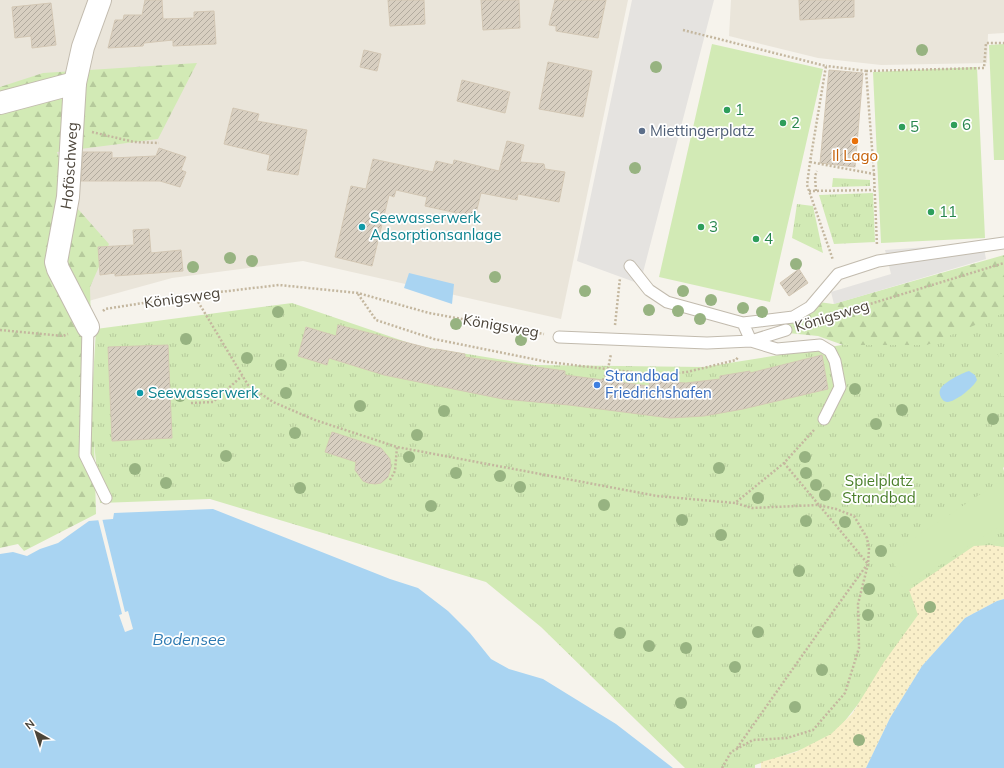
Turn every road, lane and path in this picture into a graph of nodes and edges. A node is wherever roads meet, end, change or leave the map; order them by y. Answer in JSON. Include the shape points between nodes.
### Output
{"nodes":[{"id":1,"x":100,"y":0,"type":"edge"},
{"id":2,"x":683,"y":30,"type":"dead end"},
{"id":3,"x":1004,"y":43,"type":"edge"},
{"id":4,"x":826,"y":66,"type":"junction"},
{"id":5,"x":866,"y":71,"type":"junction"},
{"id":6,"x":75,"y":83,"type":"junction"},
{"id":7,"x":0,"y":103,"type":"edge"},
{"id":8,"x":72,"y":127,"type":"junction"},
{"id":9,"x":159,"y":143,"type":"dead end"},
{"id":10,"x":810,"y":162,"type":"junction"},
{"id":11,"x":817,"y":171,"type":"dead end"},
{"id":12,"x":874,"y":174,"type":"junction"},
{"id":13,"x":874,"y":190,"type":"junction"},
{"id":14,"x":809,"y":191,"type":"junction"},
{"id":15,"x":816,"y":191,"type":"junction"},
{"id":16,"x":1004,"y":243,"type":"edge"},
{"id":17,"x":878,"y":261,"type":"junction"},
{"id":18,"x":1004,"y":262,"type":"edge"},
{"id":19,"x":630,"y":266,"type":"dead end"},
{"id":20,"x":838,"y":274,"type":"junction"},
{"id":21,"x":620,"y":276,"type":"dead end"},
{"id":22,"x":358,"y":293,"type":"junction"},
{"id":23,"x":194,"y":295,"type":"junction"},
{"id":24,"x":617,"y":307,"type":"dead end"},
{"id":25,"x":743,"y":323,"type":"junction"},
{"id":26,"x":88,"y":327,"type":"junction"},
{"id":27,"x":0,"y":330,"type":"edge"},
{"id":28,"x":786,"y":330,"type":"joint"},
{"id":29,"x":558,"y":337,"type":"joint"},
{"id":30,"x":748,"y":342,"type":"junction"},
{"id":31,"x":242,"y":376,"type":"junction"},
{"id":32,"x":191,"y":403,"type":"dead end"},
{"id":33,"x":824,"y":419,"type":"joint"},
{"id":34,"x":397,"y":447,"type":"junction"},
{"id":35,"x":784,"y":463,"type":"junction"},
{"id":36,"x":390,"y":480,"type":"dead end"},
{"id":37,"x":106,"y":498,"type":"dead end"},
{"id":38,"x":736,"y":502,"type":"junction"},
{"id":39,"x":818,"y":505,"type":"junction"},
{"id":40,"x":868,"y":564,"type":"junction"},
{"id":41,"x":737,"y":749,"type":"junction"},
{"id":42,"x":722,"y":768,"type":"edge"}],
"edges":[{"from":1,"to":6,"type":"street","name":"Hoföschweg","via":[[83,47]]},
{"from":2,"to":4,"type":"path"},
{"from":3,"to":5,"type":"path","via":[[986,43],[984,68]]},
{"from":4,"to":5,"type":"path"},
{"from":4,"to":10,"type":"path"},
{"from":5,"to":12,"type":"path"},
{"from":6,"to":7,"type":"street"},
{"from":6,"to":8,"type":"street","name":"Hoföschweg"},
{"from":8,"to":9,"type":"path","via":[[134,142]]},
{"from":8,"to":26,"type":"street","name":"Hoföschweg","via":[[68,197],[56,262]]},
{"from":10,"to":12,"type":"path"},
{"from":10,"to":14,"type":"path","via":[[807,185]]},
{"from":11,"to":15,"type":"path"},
{"from":12,"to":13,"type":"path"},
{"from":13,"to":15,"type":"path"},
{"from":13,"to":17,"type":"path"},
{"from":14,"to":15,"type":"path"},
{"from":14,"to":20,"type":"path"},
{"from":16,"to":17,"type":"lane"},
{"from":17,"to":20,"type":"lane"},
{"from":18,"to":28,"type":"path","name":"Königsweg"},
{"from":19,"to":25,"type":"lane","via":[[649,290],[667,302]]},
{"from":20,"to":25,"type":"lane","via":[[810,307],[793,317]]},
{"from":21,"to":24,"type":"path"},
{"from":22,"to":23,"type":"path","name":"Königsweg","via":[[279,285]]},
{"from":22,"to":29,"type":"path","name":"Königsweg","via":[[429,313]]},
{"from":22,"to":30,"type":"path","via":[[376,320],[434,340],[548,362],[657,375],[687,372],[736,360]]},
{"from":23,"to":26,"type":"path","name":"Königsweg","via":[[106,309]]},
{"from":23,"to":31,"type":"path"},
{"from":25,"to":30,"type":"lane"},
{"from":26,"to":27,"type":"path","name":"Königsweg","via":[[63,336]]},
{"from":26,"to":37,"type":"lane","via":[[85,455]]},
{"from":28,"to":30,"type":"lane","name":"Königsweg"},
{"from":29,"to":30,"type":"lane","name":"Königsweg","via":[[706,343]]},
{"from":30,"to":33,"type":"lane","via":[[777,349],[820,345],[830,351],[835,361],[840,387]]},
{"from":31,"to":32,"type":"path","via":[[213,402]]},
{"from":31,"to":34,"type":"path","via":[[248,385],[273,402],[315,420]]},
{"from":33,"to":35,"type":"path"},
{"from":34,"to":36,"type":"path","via":[[395,471]]},
{"from":34,"to":38,"type":"path","via":[[657,496]]},
{"from":35,"to":38,"type":"path"},
{"from":35,"to":39,"type":"path"},
{"from":38,"to":39,"type":"path","via":[[752,508]]},
{"from":39,"to":40,"type":"path"},
{"from":39,"to":40,"type":"path","via":[[854,516],[867,538]]},
{"from":40,"to":41,"type":"path"},
{"from":40,"to":41,"type":"path","via":[[858,604],[859,648],[845,693],[813,730],[787,738],[754,740]]},
{"from":41,"to":42,"type":"path","via":[[731,752]]}]}
